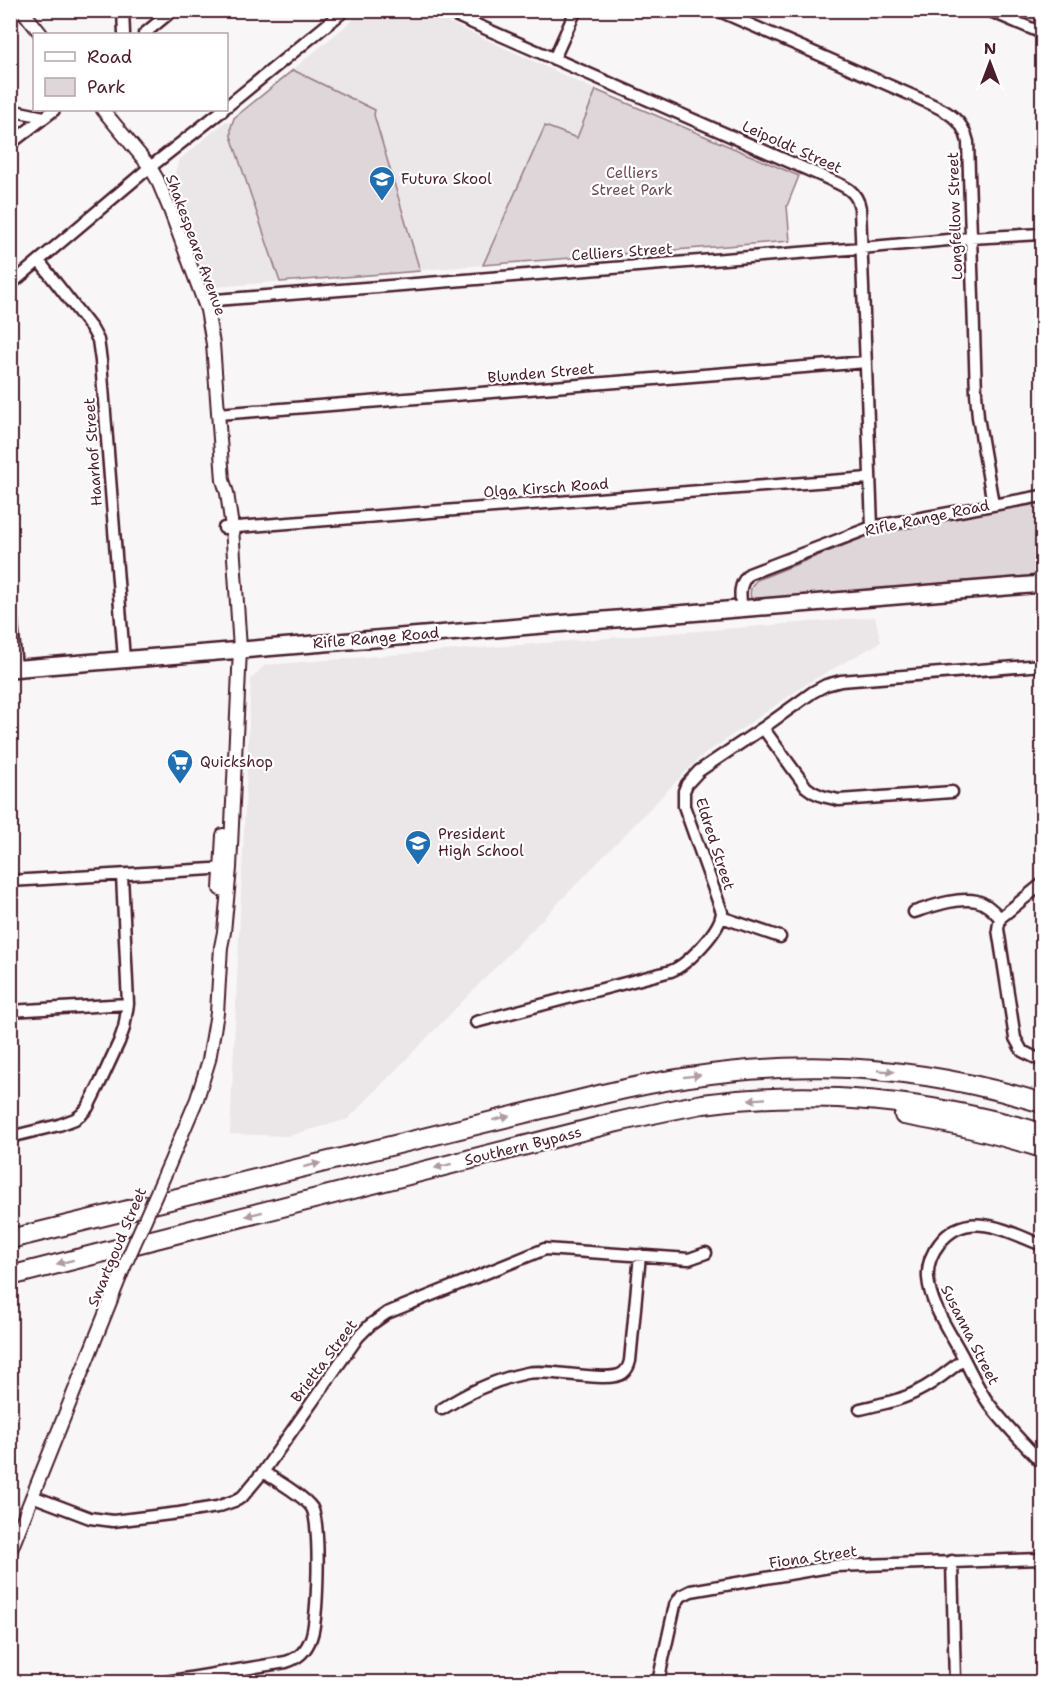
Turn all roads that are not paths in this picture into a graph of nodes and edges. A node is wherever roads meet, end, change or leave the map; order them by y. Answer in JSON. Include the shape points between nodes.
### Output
{"nodes":[{"id":1,"x":22,"y":10,"type":"edge"},
{"id":2,"x":123,"y":10,"type":"edge"},
{"id":3,"x":173,"y":10,"type":"edge"},
{"id":4,"x":345,"y":10,"type":"edge"},
{"id":5,"x":443,"y":10,"type":"edge"},
{"id":6,"x":576,"y":10,"type":"edge"},
{"id":7,"x":717,"y":10,"type":"edge"},
{"id":8,"x":988,"y":10,"type":"edge"},
{"id":9,"x":40,"y":33,"type":"edge"},
{"id":10,"x":124,"y":33,"type":"edge"},
{"id":11,"x":145,"y":33,"type":"edge"},
{"id":12,"x":1042,"y":33,"type":"edge"},
{"id":13,"x":554,"y":59,"type":"junction"},
{"id":14,"x":228,"y":106,"type":"edge"},
{"id":15,"x":10,"y":110,"type":"edge"},
{"id":16,"x":53,"y":111,"type":"edge"},
{"id":17,"x":104,"y":111,"type":"edge"},
{"id":18,"x":221,"y":111,"type":"edge"},
{"id":19,"x":44,"y":117,"type":"junction"},
{"id":20,"x":10,"y":144,"type":"edge"},
{"id":21,"x":150,"y":167,"type":"junction"},
{"id":22,"x":1042,"y":234,"type":"edge"},
{"id":23,"x":970,"y":238,"type":"junction"},
{"id":24,"x":861,"y":248,"type":"junction"},
{"id":25,"x":39,"y":261,"type":"junction"},
{"id":26,"x":10,"y":285,"type":"edge"},
{"id":27,"x":203,"y":301,"type":"junction"},
{"id":28,"x":866,"y":362,"type":"junction"},
{"id":29,"x":218,"y":414,"type":"junction"},
{"id":30,"x":869,"y":478,"type":"junction"},
{"id":31,"x":1042,"y":496,"type":"edge"},
{"id":32,"x":993,"y":504,"type":"junction"},
{"id":33,"x":228,"y":527,"type":"junction"},
{"id":34,"x":872,"y":527,"type":"junction"},
{"id":35,"x":1042,"y":585,"type":"edge"},
{"id":36,"x":10,"y":600,"type":"edge"},
{"id":37,"x":742,"y":609,"type":"junction"},
{"id":38,"x":235,"y":649,"type":"junction"},
{"id":39,"x":124,"y":659,"type":"junction"},
{"id":40,"x":1042,"y":665,"type":"edge"},
{"id":41,"x":13,"y":668,"type":"edge"},
{"id":42,"x":763,"y":728,"type":"junction"},
{"id":43,"x":952,"y":792,"type":"dead end"},
{"id":44,"x":225,"y":869,"type":"junction"},
{"id":45,"x":122,"y":875,"type":"junction"},
{"id":46,"x":10,"y":881,"type":"edge"},
{"id":47,"x":1042,"y":884,"type":"edge"},
{"id":48,"x":914,"y":912,"type":"dead end"},
{"id":49,"x":721,"y":917,"type":"junction"},
{"id":50,"x":1000,"y":918,"type":"junction"},
{"id":51,"x":780,"y":937,"type":"dead end"},
{"id":52,"x":128,"y":1004,"type":"junction"},
{"id":53,"x":10,"y":1011,"type":"edge"},
{"id":54,"x":476,"y":1022,"type":"dead end"},
{"id":55,"x":1042,"y":1061,"type":"edge"},
{"id":56,"x":788,"y":1098,"type":"junction"},
{"id":57,"x":1042,"y":1103,"type":"edge"},
{"id":58,"x":1042,"y":1133,"type":"edge"},
{"id":59,"x":10,"y":1137,"type":"edge"},
{"id":60,"x":1042,"y":1148,"type":"edge"},
{"id":61,"x":10,"y":1239,"type":"edge"},
{"id":62,"x":1042,"y":1245,"type":"edge"},
{"id":63,"x":706,"y":1253,"type":"dead end"},
{"id":64,"x":640,"y":1255,"type":"junction"},
{"id":65,"x":10,"y":1276,"type":"edge"},
{"id":66,"x":964,"y":1359,"type":"junction"},
{"id":67,"x":442,"y":1409,"type":"dead end"},
{"id":68,"x":860,"y":1409,"type":"dead end"},
{"id":69,"x":1042,"y":1463,"type":"edge"},
{"id":70,"x":264,"y":1472,"type":"junction"},
{"id":71,"x":32,"y":1496,"type":"junction"},
{"id":72,"x":10,"y":1552,"type":"edge"},
{"id":73,"x":1042,"y":1559,"type":"edge"},
{"id":74,"x":952,"y":1561,"type":"junction"},
{"id":75,"x":166,"y":1682,"type":"edge"},
{"id":76,"x":658,"y":1683,"type":"edge"},
{"id":77,"x":955,"y":1683,"type":"edge"}],
"edges":[{"from":1,"to":9,"type":"street"},
{"from":2,"to":10,"type":"street"},
{"from":3,"to":11,"type":"street"},
{"from":4,"to":14,"type":"street"},
{"from":5,"to":13,"type":"street","name":"Leipoldt Street"},
{"from":6,"to":13,"type":"street"},
{"from":7,"to":23,"type":"street","name":"Longfellow Street","via":[[957,119],[968,142]]},
{"from":8,"to":12,"type":"street"},
{"from":13,"to":24,"type":"street","name":"Leipoldt Street","via":[[844,186],[858,200]]},
{"from":15,"to":19,"type":"street"},
{"from":16,"to":19,"type":"street"},
{"from":17,"to":21,"type":"street","name":"Shakespeare Avenue"},
{"from":18,"to":21,"type":"street"},
{"from":19,"to":20,"type":"street"},
{"from":21,"to":25,"type":"street"},
{"from":21,"to":27,"type":"street","name":"Shakespeare Avenue","via":[[163,191]]},
{"from":22,"to":23,"type":"street","name":"Celliers Street"},
{"from":23,"to":24,"type":"street","name":"Celliers Street"},
{"from":23,"to":32,"type":"street","name":"Longfellow Street","via":[[976,393]]},
{"from":24,"to":27,"type":"street","name":"Celliers Street"},
{"from":24,"to":28,"type":"street","name":"Leipoldt Street"},
{"from":25,"to":26,"type":"street"},
{"from":25,"to":39,"type":"street","name":"Haarhof Street","via":[[98,340]]},
{"from":27,"to":29,"type":"street","name":"Shakespeare Avenue","via":[[211,328]]},
{"from":28,"to":29,"type":"street","name":"Blunden Street"},
{"from":28,"to":30,"type":"street","name":"Leipoldt Street"},
{"from":29,"to":33,"type":"street","name":"Shakespeare Avenue"},
{"from":30,"to":33,"type":"street","name":"Olga Kirsch Road"},
{"from":30,"to":34,"type":"street","name":"Leipoldt Street"},
{"from":31,"to":32,"type":"street","name":"Rifle Range Road"},
{"from":32,"to":34,"type":"street","name":"Rifle Range Road"},
{"from":33,"to":38,"type":"street","name":"Shakespeare Avenue"},
{"from":34,"to":37,"type":"street","name":"Rifle Range Road","via":[[753,572],[740,586]]},
{"from":35,"to":37,"type":"main road","name":"Rifle Range Road"},
{"from":36,"to":41,"type":"street"},
{"from":37,"to":38,"type":"main road","name":"Rifle Range Road"},
{"from":38,"to":39,"type":"main road","name":"Rifle Range Road"},
{"from":38,"to":44,"type":"street","name":"Swartgoud Street"},
{"from":39,"to":41,"type":"main road","name":"Rifle Range Road"},
{"from":40,"to":42,"type":"street","name":"Eldred Street","via":[[833,683],[813,692]]},
{"from":42,"to":43,"type":"street","via":[[806,787],[822,796],[845,800]]},
{"from":42,"to":49,"type":"street","name":"Eldred Street","via":[[699,771],[684,790],[684,806]]},
{"from":44,"to":45,"type":"street"},
{"from":44,"to":71,"type":"street","name":"Swartgoud Street","bridge":true,"via":[[217,1013],[197,1099],[123,1267]]},
{"from":45,"to":46,"type":"street"},
{"from":45,"to":52,"type":"street"},
{"from":47,"to":50,"type":"street"},
{"from":48,"to":50,"type":"street","via":[[951,902],[977,901]]},
{"from":49,"to":51,"type":"street"},
{"from":49,"to":54,"type":"street","via":[[689,960],[677,969]]},
{"from":50,"to":55,"type":"street","via":[[998,928],[1015,1038],[1022,1051]]},
{"from":52,"to":53,"type":"street"},
{"from":52,"to":59,"type":"street","via":[[119,1042],[85,1111],[59,1125]]},
{"from":56,"to":58,"type":"highway","name":"Southern Bypass","via":[[844,1098],[943,1108]]},
{"from":56,"to":60,"type":"highway","via":[[952,1124]]},
{"from":56,"to":65,"type":"highway","name":"Southern Bypass","one_way":true,"via":[[703,1104],[652,1114]]},
{"from":61,"to":57,"type":"highway","one_way":true,"via":[[681,1077],[747,1069],[843,1067],[945,1079]]},
{"from":62,"to":66,"type":"street","name":"Susanna Street","via":[[980,1224],[955,1230],[937,1247],[928,1266],[930,1289]]},
{"from":63,"to":64,"type":"street","name":"Brietta Street","via":[[689,1259]]},
{"from":64,"to":67,"type":"street","via":[[630,1361],[625,1372],[604,1377],[527,1373],[476,1391]]},
{"from":64,"to":70,"type":"street","name":"Brietta Street","via":[[545,1249],[380,1317],[350,1347]]},
{"from":66,"to":68,"type":"street","via":[[917,1392]]},
{"from":66,"to":69,"type":"street","name":"Susanna Street","via":[[993,1408]]},
{"from":70,"to":71,"type":"street","name":"Brietta Street","via":[[243,1496],[229,1503],[130,1520],[100,1520]]},
{"from":70,"to":75,"type":"street","via":[[306,1501],[314,1514],[317,1569],[311,1639],[303,1653],[286,1662]]},
{"from":71,"to":72,"type":"street","name":"Swartgoud Street"},
{"from":73,"to":74,"type":"street","name":"Fiona Street"},
{"from":74,"to":76,"type":"street","name":"Fiona Street","via":[[835,1566],[686,1592],[675,1605]]},
{"from":74,"to":77,"type":"street"}]}
